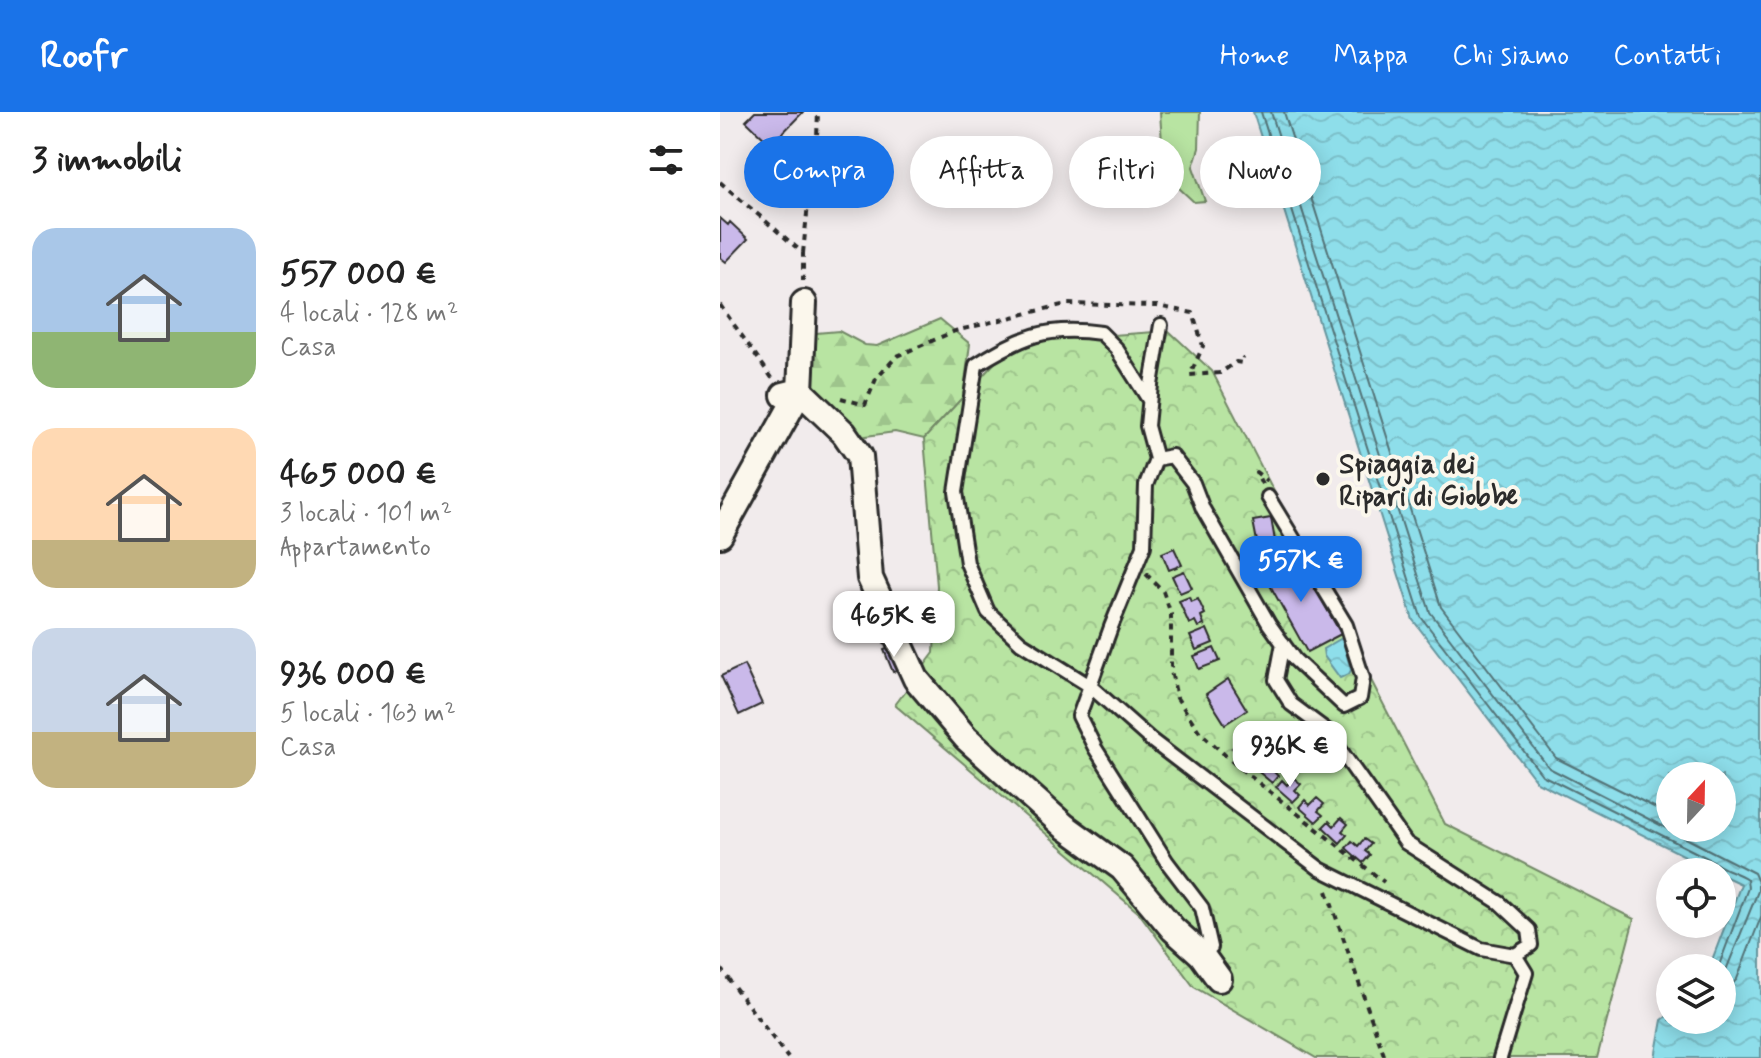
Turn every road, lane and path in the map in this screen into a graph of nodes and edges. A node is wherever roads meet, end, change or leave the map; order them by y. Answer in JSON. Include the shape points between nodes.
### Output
{"nodes":[{"id":1,"x":818,"y":112,"type":"edge"},
{"id":2,"x":720,"y":182,"type":"edge"},
{"id":3,"x":803,"y":253,"type":"junction"},
{"id":4,"x":804,"y":303,"type":"joint"},
{"id":5,"x":720,"y":305,"type":"edge"},
{"id":6,"x":1161,"y":325,"type":"dead end"},
{"id":7,"x":792,"y":393,"type":"junction"},
{"id":8,"x":1149,"y":400,"type":"junction"},
{"id":9,"x":1156,"y":459,"type":"junction"},
{"id":10,"x":1268,"y":497,"type":"dead end"},
{"id":11,"x":720,"y":535,"type":"edge"},
{"id":12,"x":1136,"y":565,"type":"junction"},
{"id":13,"x":1283,"y":643,"type":"junction"},
{"id":14,"x":1090,"y":686,"type":"junction"},
{"id":15,"x":1320,"y":869,"type":"junction"},
{"id":16,"x":1388,"y":887,"type":"dead end"},
{"id":17,"x":1201,"y":954,"type":"junction"},
{"id":18,"x":1515,"y":955,"type":"junction"},
{"id":19,"x":720,"y":968,"type":"edge"},
{"id":20,"x":1219,"y":979,"type":"dead end"},
{"id":21,"x":788,"y":1058,"type":"edge"},
{"id":22,"x":1385,"y":1058,"type":"edge"},
{"id":23,"x":1500,"y":1058,"type":"edge"}],
"edges":[{"from":1,"to":3,"type":"path"},
{"from":2,"to":3,"type":"path"},
{"from":3,"to":4,"type":"path"},
{"from":4,"to":7,"type":"street"},
{"from":5,"to":7,"type":"path"},
{"from":6,"to":8,"type":"lane"},
{"from":7,"to":11,"type":"street"},
{"from":7,"to":17,"type":"street","via":[[844,433],[860,456],[870,578],[916,679],[966,738],[1064,826],[1122,868]]},
{"from":8,"to":9,"type":"lane","via":[[1147,426]]},
{"from":8,"to":14,"type":"lane","via":[[1101,333],[1068,330],[1026,336],[976,365],[956,492],[967,563],[988,612],[1021,643]]},
{"from":9,"to":12,"type":"lane","via":[[1146,485],[1144,546]]},
{"from":9,"to":13,"type":"lane","via":[[1172,456],[1193,483],[1210,522]]},
{"from":10,"to":13,"type":"lane","via":[[1346,625],[1363,678],[1360,698],[1344,706]]},
{"from":12,"to":14,"type":"lane"},
{"from":12,"to":16,"type":"path","via":[[1163,591],[1171,614],[1171,671],[1177,698],[1199,731]]},
{"from":13,"to":18,"type":"lane","via":[[1276,680],[1291,704],[1326,730],[1406,843],[1500,903],[1529,930],[1531,945]]},
{"from":14,"to":15,"type":"lane","via":[[1151,740]]},
{"from":14,"to":17,"type":"lane","via":[[1079,716],[1167,862],[1202,908],[1211,947]]},
{"from":15,"to":18,"type":"lane","via":[[1481,949]]},
{"from":15,"to":22,"type":"path"},
{"from":17,"to":20,"type":"street"},
{"from":18,"to":23,"type":"lane","via":[[1526,973]]},
{"from":19,"to":21,"type":"path"}]}
